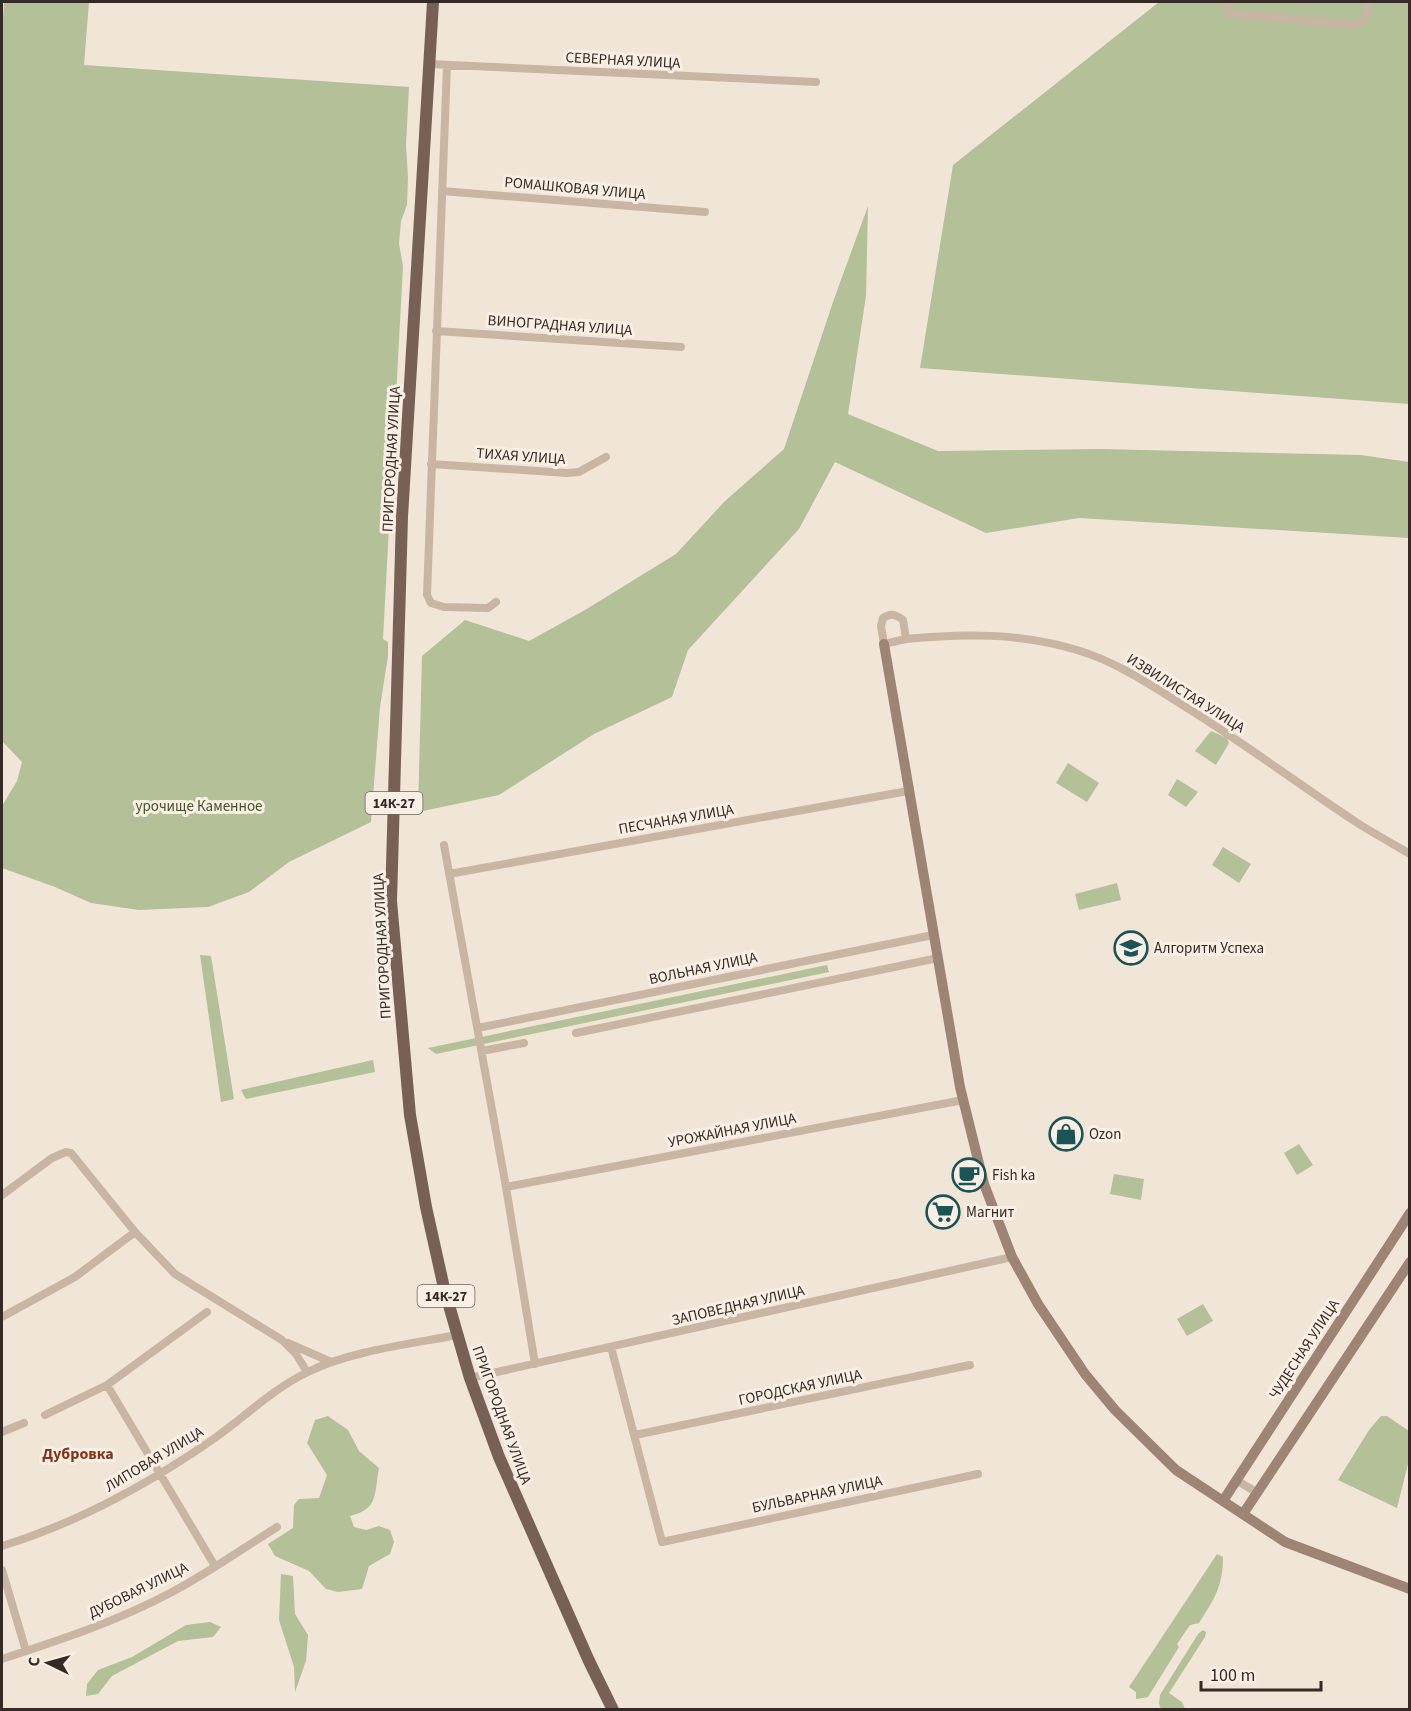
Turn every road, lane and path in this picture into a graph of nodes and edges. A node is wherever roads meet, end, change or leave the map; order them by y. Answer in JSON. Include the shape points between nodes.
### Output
{"nodes":[{"id":1,"x":433,"y":2,"type":"edge"},
{"id":2,"x":1228,"y":2,"type":"edge"},
{"id":3,"x":1367,"y":2,"type":"edge"},
{"id":4,"x":429,"y":64,"type":"junction"},
{"id":5,"x":447,"y":65,"type":"junction"},
{"id":6,"x":816,"y":82,"type":"dead end"},
{"id":7,"x":442,"y":191,"type":"junction"},
{"id":8,"x":705,"y":212,"type":"dead end"},
{"id":9,"x":436,"y":331,"type":"junction"},
{"id":10,"x":681,"y":347,"type":"dead end"},
{"id":11,"x":606,"y":457,"type":"dead end"},
{"id":12,"x":431,"y":464,"type":"junction"},
{"id":13,"x":496,"y":602,"type":"dead end"},
{"id":14,"x":906,"y":639,"type":"junction"},
{"id":15,"x":884,"y":644,"type":"junction"},
{"id":16,"x":908,"y":791,"type":"junction"},
{"id":17,"x":444,"y":845,"type":"dead end"},
{"id":18,"x":1410,"y":854,"type":"edge"},
{"id":19,"x":449,"y":874,"type":"junction"},
{"id":20,"x":933,"y":935,"type":"junction"},
{"id":21,"x":938,"y":958,"type":"junction"},
{"id":22,"x":478,"y":1028,"type":"junction"},
{"id":23,"x":576,"y":1033,"type":"dead end"},
{"id":24,"x":525,"y":1043,"type":"dead end"},
{"id":25,"x":482,"y":1051,"type":"junction"},
{"id":26,"x":963,"y":1100,"type":"junction"},
{"id":27,"x":506,"y":1187,"type":"junction"},
{"id":28,"x":2,"y":1194,"type":"edge"},
{"id":29,"x":1410,"y":1213,"type":"edge"},
{"id":30,"x":135,"y":1233,"type":"junction"},
{"id":31,"x":1012,"y":1257,"type":"junction"},
{"id":32,"x":1410,"y":1262,"type":"edge"},
{"id":33,"x":207,"y":1312,"type":"dead end"},
{"id":34,"x":2,"y":1317,"type":"edge"},
{"id":35,"x":457,"y":1335,"type":"junction"},
{"id":36,"x":282,"y":1340,"type":"junction"},
{"id":37,"x":611,"y":1347,"type":"junction"},
{"id":38,"x":331,"y":1362,"type":"junction"},
{"id":39,"x":535,"y":1364,"type":"junction"},
{"id":40,"x":970,"y":1365,"type":"dead end"},
{"id":41,"x":307,"y":1372,"type":"junction"},
{"id":42,"x":470,"y":1378,"type":"junction"},
{"id":43,"x":107,"y":1385,"type":"junction"},
{"id":44,"x":45,"y":1415,"type":"dead end"},
{"id":45,"x":24,"y":1423,"type":"dead end"},
{"id":46,"x":2,"y":1432,"type":"edge"},
{"id":47,"x":635,"y":1435,"type":"junction"},
{"id":48,"x":160,"y":1474,"type":"junction"},
{"id":49,"x":978,"y":1474,"type":"dead end"},
{"id":50,"x":1236,"y":1480,"type":"junction"},
{"id":51,"x":1256,"y":1492,"type":"junction"},
{"id":52,"x":1223,"y":1501,"type":"junction"},
{"id":53,"x":1243,"y":1514,"type":"junction"},
{"id":54,"x":277,"y":1527,"type":"dead end"},
{"id":55,"x":2,"y":1546,"type":"edge"},
{"id":56,"x":215,"y":1566,"type":"junction"},
{"id":57,"x":2,"y":1570,"type":"edge"},
{"id":58,"x":1410,"y":1589,"type":"edge"},
{"id":59,"x":26,"y":1651,"type":"junction"},
{"id":60,"x":2,"y":1659,"type":"edge"},
{"id":61,"x":613,"y":1710,"type":"edge"}],
"edges":[{"from":1,"to":4,"type":"main road","name":"ПРИГОРОДНАЯ УЛИЦА"},
{"from":2,"to":3,"type":"street","via":[[1227,13],[1354,25],[1363,21]]},
{"from":4,"to":5,"type":"street","name":"СЕВЕРНАЯ УЛИЦА"},
{"from":4,"to":35,"type":"main road","name":"ПРИГОРОДНАЯ УЛИЦА","number":"14К-27","via":[[402,517],[391,901],[410,1115],[426,1207]]},
{"from":5,"to":6,"type":"street","name":"СЕВЕРНАЯ УЛИЦА"},
{"from":5,"to":7,"type":"street"},
{"from":7,"to":8,"type":"street","name":"РОМАШКОВАЯ УЛИЦА"},
{"from":7,"to":9,"type":"street"},
{"from":9,"to":10,"type":"street","name":"ВИНОГРАДНАЯ УЛИЦА"},
{"from":9,"to":12,"type":"street"},
{"from":11,"to":12,"type":"street","name":"ТИХАЯ УЛИЦА","via":[[579,472],[567,473]]},
{"from":12,"to":13,"type":"street","via":[[427,595],[431,603],[444,607],[488,608]]},
{"from":14,"to":15,"type":"street","name":"ИЗВИЛИСТАЯ УЛИЦА"},
{"from":14,"to":15,"type":"street","via":[[903,620],[889,614],[881,626]]},
{"from":14,"to":18,"type":"street","name":"ИЗВИЛИСТАЯ УЛИЦА","via":[[958,634],[1046,642],[1079,650],[1128,670]]},
{"from":15,"to":16,"type":"street"},
{"from":16,"to":19,"type":"street","name":"ПЕСЧАНАЯ УЛИЦА"},
{"from":16,"to":20,"type":"street"},
{"from":17,"to":19,"type":"street"},
{"from":19,"to":22,"type":"street"},
{"from":20,"to":21,"type":"street"},
{"from":20,"to":22,"type":"street","name":"ВОЛЬНАЯ УЛИЦА"},
{"from":21,"to":23,"type":"street"},
{"from":21,"to":26,"type":"street"},
{"from":22,"to":25,"type":"street"},
{"from":24,"to":25,"type":"street"},
{"from":25,"to":27,"type":"street"},
{"from":26,"to":27,"type":"street","name":"УРОЖАЙНАЯ УЛИЦА"},
{"from":26,"to":31,"type":"street","via":[[984,1184]]},
{"from":27,"to":39,"type":"street"},
{"from":28,"to":30,"type":"street","via":[[60,1153],[71,1153]]},
{"from":29,"to":50,"type":"street","name":"ЧУДЕСНАЯ УЛИЦА"},
{"from":30,"to":34,"type":"street","via":[[75,1276]]},
{"from":30,"to":36,"type":"street","via":[[175,1274]]},
{"from":31,"to":37,"type":"street","name":"ЗАПОВЕДНАЯ УЛИЦА"},
{"from":31,"to":52,"type":"street","via":[[1062,1342],[1115,1410],[1176,1470]]},
{"from":32,"to":51,"type":"street"},
{"from":33,"to":43,"type":"street"},
{"from":35,"to":38,"type":"street","name":"ЛИПОВАЯ УЛИЦА"},
{"from":35,"to":42,"type":"main road","name":"ПРИГОРОДНАЯ УЛИЦА","number":"14К-27"},
{"from":36,"to":38,"type":"street"},
{"from":36,"to":41,"type":"street"},
{"from":37,"to":39,"type":"street","name":"ЗАПОВЕДНАЯ УЛИЦА"},
{"from":37,"to":47,"type":"street"},
{"from":38,"to":41,"type":"street","name":"ЛИПОВАЯ УЛИЦА"},
{"from":39,"to":42,"type":"street","name":"ЗАПОВЕДНАЯ УЛИЦА"},
{"from":40,"to":47,"type":"street","name":"ГОРОДСКАЯ УЛИЦА"},
{"from":41,"to":48,"type":"street","name":"ЛИПОВАЯ УЛИЦА"},
{"from":42,"to":61,"type":"main road","name":"ПРИГОРОДНАЯ УЛИЦА","number":"14К-27","via":[[499,1457]]},
{"from":43,"to":44,"type":"street"},
{"from":43,"to":48,"type":"street"},
{"from":45,"to":46,"type":"street"},
{"from":47,"to":49,"type":"street","name":"БУЛЬВАРНАЯ УЛИЦА","via":[[662,1542]]},
{"from":48,"to":55,"type":"street","name":"ЛИПОВАЯ УЛИЦА","via":[[71,1522]]},
{"from":48,"to":56,"type":"street"},
{"from":50,"to":51,"type":"street"},
{"from":50,"to":52,"type":"street","name":"ЧУДЕСНАЯ УЛИЦА"},
{"from":51,"to":53,"type":"street"},
{"from":52,"to":53,"type":"street"},
{"from":53,"to":58,"type":"street","via":[[1285,1542]]},
{"from":54,"to":56,"type":"street","name":"ДУБОВАЯ УЛИЦА"},
{"from":56,"to":59,"type":"street","name":"ДУБОВАЯ УЛИЦА","via":[[127,1614]]},
{"from":57,"to":59,"type":"street"},
{"from":59,"to":60,"type":"street","name":"ДУБОВАЯ УЛИЦА"}]}
